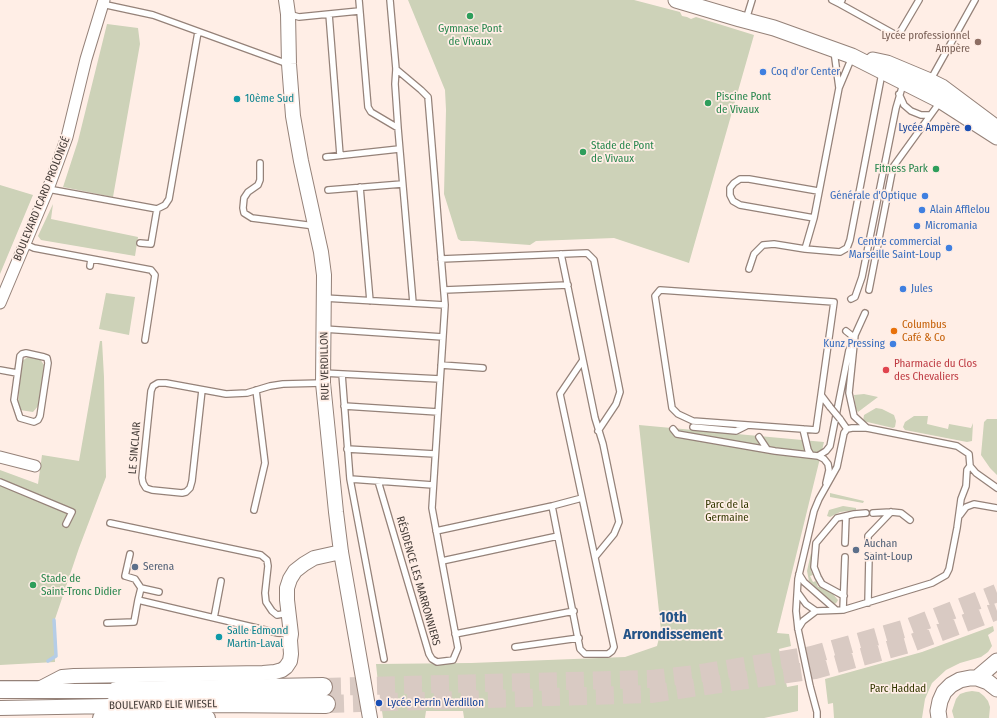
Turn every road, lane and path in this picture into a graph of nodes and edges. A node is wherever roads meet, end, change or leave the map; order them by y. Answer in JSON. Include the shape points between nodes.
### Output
{"nodes":[{"id":1,"x":286,"y":0,"type":"edge"},
{"id":2,"x":291,"y":0,"type":"edge"},
{"id":3,"x":359,"y":0,"type":"edge"},
{"id":4,"x":390,"y":0,"type":"edge"},
{"id":5,"x":676,"y":0,"type":"edge"},
{"id":6,"x":712,"y":0,"type":"edge"},
{"id":7,"x":832,"y":0,"type":"edge"},
{"id":8,"x":919,"y":0,"type":"edge"},
{"id":9,"x":975,"y":0,"type":"edge"},
{"id":10,"x":103,"y":2,"type":"edge"},
{"id":11,"x":841,"y":2,"type":"edge"},
{"id":12,"x":750,"y":6,"type":"edge"},
{"id":13,"x":360,"y":11,"type":"junction"},
{"id":14,"x":288,"y":14,"type":"junction"},
{"id":15,"x":329,"y":14,"type":"junction"},
{"id":16,"x":774,"y":28,"type":"junction"},
{"id":17,"x":198,"y":32,"type":"junction"},
{"id":18,"x":834,"y":49,"type":"junction"},
{"id":19,"x":852,"y":56,"type":"junction"},
{"id":20,"x":289,"y":64,"type":"junction"},
{"id":21,"x":396,"y":70,"type":"junction"},
{"id":22,"x":882,"y":72,"type":"junction"},
{"id":23,"x":839,"y":88,"type":"junction"},
{"id":24,"x":922,"y":88,"type":"junction"},
{"id":25,"x":930,"y":115,"type":"junction"},
{"id":26,"x":398,"y":128,"type":"junction"},
{"id":27,"x":997,"y":129,"type":"edge"},
{"id":28,"x":997,"y":137,"type":"edge"},
{"id":29,"x":399,"y":149,"type":"junction"},
{"id":30,"x":340,"y":155,"type":"junction"},
{"id":31,"x":326,"y":157,"type":"dead end"},
{"id":32,"x":260,"y":163,"type":"dead end"},
{"id":33,"x":402,"y":184,"type":"junction"},
{"id":34,"x":360,"y":187,"type":"junction"},
{"id":35,"x":48,"y":189,"type":"junction"},
{"id":36,"x":328,"y":190,"type":"dead end"},
{"id":37,"x":818,"y":191,"type":"junction"},
{"id":38,"x":157,"y":209,"type":"junction"},
{"id":39,"x":814,"y":218,"type":"junction"},
{"id":40,"x":316,"y":226,"type":"junction"},
{"id":41,"x":140,"y":243,"type":"dead end"},
{"id":42,"x":25,"y":244,"type":"junction"},
{"id":43,"x":805,"y":249,"type":"junction"},
{"id":44,"x":561,"y":254,"type":"junction"},
{"id":45,"x":91,"y":259,"type":"junction"},
{"id":46,"x":441,"y":259,"type":"junction"},
{"id":47,"x":98,"y":260,"type":"junction"},
{"id":48,"x":90,"y":266,"type":"dead end"},
{"id":49,"x":96,"y":267,"type":"dead end"},
{"id":50,"x":750,"y":269,"type":"dead end"},
{"id":51,"x":568,"y":285,"type":"junction"},
{"id":52,"x":444,"y":290,"type":"junction"},
{"id":53,"x":869,"y":290,"type":"dead end"},
{"id":54,"x":324,"y":298,"type":"junction"},
{"id":55,"x":851,"y":299,"type":"dead end"},
{"id":56,"x":370,"y":301,"type":"junction"},
{"id":57,"x":413,"y":303,"type":"junction"},
{"id":58,"x":0,"y":304,"type":"edge"},
{"id":59,"x":445,"y":305,"type":"junction"},
{"id":60,"x":865,"y":313,"type":"dead end"},
{"id":61,"x":324,"y":329,"type":"junction"},
{"id":62,"x":846,"y":331,"type":"dead end"},
{"id":63,"x":443,"y":337,"type":"junction"},
{"id":64,"x":145,"y":340,"type":"dead end"},
{"id":65,"x":854,"y":341,"type":"junction"},
{"id":66,"x":583,"y":360,"type":"junction"},
{"id":67,"x":441,"y":365,"type":"junction"},
{"id":68,"x":483,"y":368,"type":"dead end"},
{"id":69,"x":0,"y":370,"type":"edge"},
{"id":70,"x":17,"y":373,"type":"junction"},
{"id":71,"x":342,"y":374,"type":"junction"},
{"id":72,"x":323,"y":378,"type":"junction"},
{"id":73,"x":440,"y":379,"type":"junction"},
{"id":74,"x":202,"y":390,"type":"junction"},
{"id":75,"x":256,"y":390,"type":"junction"},
{"id":76,"x":844,"y":394,"type":"dead end"},
{"id":77,"x":821,"y":395,"type":"junction"},
{"id":78,"x":850,"y":402,"type":"junction"},
{"id":79,"x":344,"y":406,"type":"junction"},
{"id":80,"x":438,"y":412,"type":"junction"},
{"id":81,"x":747,"y":425,"type":"junction"},
{"id":82,"x":693,"y":427,"type":"dead end"},
{"id":83,"x":867,"y":428,"type":"junction"},
{"id":84,"x":673,"y":429,"type":"dead end"},
{"id":85,"x":803,"y":429,"type":"junction"},
{"id":86,"x":847,"y":429,"type":"junction"},
{"id":87,"x":598,"y":430,"type":"junction"},
{"id":88,"x":716,"y":434,"type":"dead end"},
{"id":89,"x":759,"y":437,"type":"dead end"},
{"id":90,"x":719,"y":441,"type":"junction"},
{"id":91,"x":347,"y":449,"type":"junction"},
{"id":92,"x":766,"y":449,"type":"junction"},
{"id":93,"x":435,"y":454,"type":"junction"},
{"id":94,"x":810,"y":455,"type":"junction"},
{"id":95,"x":818,"y":456,"type":"junction"},
{"id":96,"x":0,"y":457,"type":"edge"},
{"id":97,"x":35,"y":466,"type":"dead end"},
{"id":98,"x":970,"y":466,"type":"junction"},
{"id":99,"x":350,"y":479,"type":"junction"},
{"id":100,"x":378,"y":481,"type":"junction"},
{"id":101,"x":0,"y":482,"type":"edge"},
{"id":102,"x":433,"y":485,"type":"junction"},
{"id":103,"x":997,"y":488,"type":"edge"},
{"id":104,"x":824,"y":491,"type":"junction"},
{"id":105,"x":582,"y":498,"type":"junction"},
{"id":106,"x":552,"y":506,"type":"junction"},
{"id":107,"x":997,"y":508,"type":"edge"},
{"id":108,"x":254,"y":510,"type":"dead end"},
{"id":109,"x":891,"y":512,"type":"junction"},
{"id":110,"x":866,"y":513,"type":"dead end"},
{"id":111,"x":873,"y":513,"type":"dead end"},
{"id":112,"x":960,"y":515,"type":"junction"},
{"id":113,"x":846,"y":516,"type":"junction"},
{"id":114,"x":910,"y":520,"type":"dead end"},
{"id":115,"x":110,"y":523,"type":"dead end"},
{"id":116,"x":66,"y":524,"type":"dead end"},
{"id":117,"x":436,"y":531,"type":"junction"},
{"id":118,"x":558,"y":536,"type":"junction"},
{"id":119,"x":845,"y":543,"type":"dead end"},
{"id":120,"x":868,"y":543,"type":"dead end"},
{"id":121,"x":341,"y":552,"type":"junction"},
{"id":122,"x":130,"y":554,"type":"dead end"},
{"id":123,"x":596,"y":556,"type":"junction"},
{"id":124,"x":869,"y":556,"type":"dead end"},
{"id":125,"x":845,"y":557,"type":"dead end"},
{"id":126,"x":442,"y":561,"type":"junction"},
{"id":127,"x":799,"y":574,"type":"junction"},
{"id":128,"x":221,"y":581,"type":"dead end"},
{"id":129,"x":140,"y":588,"type":"junction"},
{"id":130,"x":159,"y":592,"type":"dead end"},
{"id":131,"x":798,"y":593,"type":"junction"},
{"id":132,"x":844,"y":596,"type":"junction"},
{"id":133,"x":138,"y":600,"type":"junction"},
{"id":134,"x":868,"y":603,"type":"junction"},
{"id":135,"x":836,"y":610,"type":"junction"},
{"id":136,"x":843,"y":610,"type":"junction"},
{"id":137,"x":574,"y":611,"type":"junction"},
{"id":138,"x":816,"y":612,"type":"junction"},
{"id":139,"x":289,"y":613,"type":"junction"},
{"id":140,"x":214,"y":618,"type":"junction"},
{"id":141,"x":107,"y":623,"type":"dead end"},
{"id":142,"x":798,"y":629,"type":"junction"},
{"id":143,"x":291,"y":634,"type":"junction"},
{"id":144,"x":455,"y":634,"type":"junction"},
{"id":145,"x":579,"y":638,"type":"junction"},
{"id":146,"x":515,"y":647,"type":"dead end"},
{"id":147,"x":384,"y":659,"type":"dead end"},
{"id":148,"x":997,"y":661,"type":"edge"},
{"id":149,"x":977,"y":678,"type":"junction"},
{"id":150,"x":0,"y":684,"type":"edge"},
{"id":151,"x":49,"y":684,"type":"junction"},
{"id":152,"x":997,"y":689,"type":"edge"},
{"id":153,"x":36,"y":690,"type":"junction"},
{"id":154,"x":0,"y":691,"type":"edge"},
{"id":155,"x":325,"y":695,"type":"tunnel mouth"},
{"id":156,"x":115,"y":698,"type":"junction"},
{"id":157,"x":5,"y":708,"type":"edge"},
{"id":158,"x":34,"y":718,"type":"edge"},
{"id":159,"x":100,"y":718,"type":"edge"},
{"id":160,"x":208,"y":718,"type":"edge"},
{"id":161,"x":370,"y":718,"type":"edge"},
{"id":162,"x":817,"y":718,"type":"edge"},
{"id":163,"x":939,"y":718,"type":"edge"}],
"edges":[{"from":1,"to":14,"type":"street","name":"RUE VERDILLON"},
{"from":2,"to":14,"type":"street","name":"RUE VERDILLON"},
{"from":3,"to":13,"type":"lane"},
{"from":4,"to":21,"type":"lane"},
{"from":5,"to":16,"type":"main road"},
{"from":6,"to":12,"type":"main road","via":[[742,9]]},
{"from":7,"to":11,"type":"lane"},
{"from":8,"to":11,"type":"lane","via":[[896,35]]},
{"from":9,"to":24,"type":"lane"},
{"from":10,"to":17,"type":"lane","via":[[153,15]]},
{"from":10,"to":35,"type":"street","name":"BOULEVARD ICARD PROLONGÉ","via":[[67,137]]},
{"from":12,"to":16,"type":"main road"},
{"from":13,"to":15,"type":"lane"},
{"from":13,"to":26,"type":"lane","via":[[368,107],[371,112]]},
{"from":14,"to":15,"type":"lane","via":[[299,17]]},
{"from":14,"to":20,"type":"street","name":"RUE VERDILLON"},
{"from":15,"to":30,"type":"lane"},
{"from":16,"to":18,"type":"main road"},
{"from":17,"to":20,"type":"lane"},
{"from":17,"to":38,"type":"lane","via":[[169,198],[165,205]]},
{"from":18,"to":19,"type":"main road"},
{"from":18,"to":23,"type":"lane"},
{"from":19,"to":22,"type":"main road"},
{"from":19,"to":23,"type":"lane"},
{"from":19,"to":24,"type":"main road","via":[[887,63]]},
{"from":20,"to":40,"type":"street","name":"RUE VERDILLON","via":[[301,161]]},
{"from":21,"to":26,"type":"lane"},
{"from":21,"to":46,"type":"lane","name":"RÉSIDENCE LES MARRONNIERS","via":[[428,97]]},
{"from":22,"to":24,"type":"main road"},
{"from":22,"to":43,"type":"lane","via":[[847,248],[840,252]]},
{"from":23,"to":37,"type":"lane"},
{"from":24,"to":25,"type":"lane"},
{"from":24,"to":25,"type":"lane","via":[[904,105],[921,115]]},
{"from":24,"to":27,"type":"main road"},
{"from":24,"to":28,"type":"main road"},
{"from":24,"to":55,"type":"lane","via":[[862,277],[855,297]]},
{"from":25,"to":53,"type":"lane","via":[[891,172]]},
{"from":26,"to":29,"type":"lane"},
{"from":29,"to":30,"type":"lane"},
{"from":29,"to":33,"type":"lane"},
{"from":30,"to":31,"type":"lane"},
{"from":32,"to":40,"type":"lane","via":[[260,180],[244,198],[244,213],[252,218]]},
{"from":33,"to":34,"type":"lane"},
{"from":33,"to":57,"type":"lane"},
{"from":34,"to":36,"type":"lane"},
{"from":34,"to":56,"type":"lane"},
{"from":35,"to":38,"type":"lane"},
{"from":35,"to":42,"type":"street","name":"BOULEVARD ICARD PROLONGÉ"},
{"from":37,"to":39,"type":"lane"},
{"from":37,"to":39,"type":"lane","via":[[749,178],[740,179],[730,188],[733,201],[740,205]]},
{"from":38,"to":41,"type":"lane","via":[[151,244]]},
{"from":39,"to":43,"type":"lane"},
{"from":40,"to":54,"type":"street","name":"RUE VERDILLON","via":[[322,259]]},
{"from":42,"to":45,"type":"lane"},
{"from":42,"to":58,"type":"street","name":"BOULEVARD ICARD PROLONGÉ"},
{"from":43,"to":50,"type":"lane","via":[[774,244],[763,245],[754,254]]},
{"from":44,"to":46,"type":"lane"},
{"from":44,"to":51,"type":"lane"},
{"from":44,"to":87,"type":"lane","via":[[587,254],[594,260],[620,392],[616,404]]},
{"from":45,"to":47,"type":"lane"},
{"from":45,"to":48,"type":"lane"},
{"from":46,"to":52,"type":"lane","name":"RÉSIDENCE LES MARRONNIERS"},
{"from":47,"to":49,"type":"lane"},
{"from":47,"to":64,"type":"lane","via":[[150,270],[155,275]]},
{"from":51,"to":52,"type":"lane"},
{"from":51,"to":66,"type":"lane"},
{"from":52,"to":59,"type":"lane","name":"RÉSIDENCE LES MARRONNIERS"},
{"from":54,"to":56,"type":"lane"},
{"from":54,"to":61,"type":"street","name":"RUE VERDILLON"},
{"from":56,"to":57,"type":"lane"},
{"from":57,"to":59,"type":"lane"},
{"from":59,"to":63,"type":"lane","name":"RÉSIDENCE LES MARRONNIERS"},
{"from":60,"to":65,"type":"lane"},
{"from":61,"to":63,"type":"lane"},
{"from":61,"to":72,"type":"street","name":"RUE VERDILLON"},
{"from":62,"to":65,"type":"lane"},
{"from":63,"to":67,"type":"lane","name":"RÉSIDENCE LES MARRONNIERS"},
{"from":65,"to":78,"type":"lane"},
{"from":65,"to":95,"type":"lane","via":[[849,350],[830,446]]},
{"from":66,"to":87,"type":"lane"},
{"from":66,"to":105,"type":"lane","via":[[560,394]]},
{"from":67,"to":68,"type":"lane"},
{"from":67,"to":73,"type":"lane","name":"RÉSIDENCE LES MARRONNIERS"},
{"from":69,"to":70,"type":"lane"},
{"from":70,"to":70,"type":"lane","via":[[14,400],[20,418],[34,422],[40,416],[47,358],[22,354]]},
{"from":71,"to":72,"type":"lane"},
{"from":71,"to":73,"type":"lane"},
{"from":71,"to":79,"type":"lane"},
{"from":72,"to":75,"type":"lane","name":"LE SINCLAIR"},
{"from":72,"to":121,"type":"street","name":"RUE VERDILLON"},
{"from":73,"to":80,"type":"lane","name":"RÉSIDENCE LES MARRONNIERS"},
{"from":74,"to":74,"type":"lane","name":"LE SINCLAIR","via":[[190,488],[182,493],[146,488],[142,478],[153,386],[158,383]]},
{"from":74,"to":75,"type":"lane","name":"LE SINCLAIR","via":[[226,394]]},
{"from":75,"to":108,"type":"lane","via":[[265,463]]},
{"from":76,"to":78,"type":"lane"},
{"from":77,"to":81,"type":"lane","via":[[834,302],[660,290],[655,296],[672,408],[693,421]]},
{"from":77,"to":85,"type":"lane","via":[[816,430]]},
{"from":77,"to":86,"type":"lane","bridge":true},
{"from":78,"to":83,"type":"lane","via":[[854,416]]},
{"from":79,"to":80,"type":"lane"},
{"from":79,"to":91,"type":"lane"},
{"from":80,"to":93,"type":"lane","name":"RÉSIDENCE LES MARRONNIERS"},
{"from":81,"to":82,"type":"lane","via":[[736,430]]},
{"from":81,"to":85,"type":"lane"},
{"from":83,"to":86,"type":"lane"},
{"from":83,"to":98,"type":"lane","via":[[957,446],[969,454]]},
{"from":84,"to":90,"type":"lane","via":[[677,434]]},
{"from":85,"to":94,"type":"lane"},
{"from":86,"to":104,"type":"lane","via":[[837,467]]},
{"from":87,"to":123,"type":"lane","via":[[619,522],[614,534]]},
{"from":88,"to":90,"type":"lane"},
{"from":89,"to":92,"type":"lane"},
{"from":90,"to":92,"type":"lane"},
{"from":91,"to":93,"type":"lane"},
{"from":91,"to":99,"type":"lane"},
{"from":92,"to":94,"type":"lane"},
{"from":93,"to":102,"type":"lane","name":"RÉSIDENCE LES MARRONNIERS"},
{"from":94,"to":95,"type":"lane"},
{"from":95,"to":104,"type":"lane","via":[[828,464]]},
{"from":96,"to":97,"type":"street"},
{"from":98,"to":103,"type":"lane"},
{"from":98,"to":112,"type":"lane","via":[[961,499]]},
{"from":99,"to":100,"type":"lane"},
{"from":99,"to":147,"type":"lane"},
{"from":100,"to":102,"type":"lane"},
{"from":100,"to":144,"type":"lane","name":"RÉSIDENCE LES MARRONNIERS","via":[[432,659],[437,662],[453,660],[458,648]]},
{"from":101,"to":116,"type":"lane","via":[[72,512]]},
{"from":102,"to":117,"type":"lane","name":"RÉSIDENCE LES MARRONNIERS","via":[[432,508]]},
{"from":104,"to":127,"type":"lane","via":[[814,511]]},
{"from":105,"to":106,"type":"lane"},
{"from":105,"to":123,"type":"lane"},
{"from":106,"to":117,"type":"lane"},
{"from":106,"to":118,"type":"lane"},
{"from":107,"to":112,"type":"lane","via":[[974,504],[966,507]]},
{"from":109,"to":111,"type":"lane"},
{"from":109,"to":114,"type":"lane","via":[[901,513]]},
{"from":109,"to":120,"type":"lane","via":[[868,536]]},
{"from":110,"to":113,"type":"lane"},
{"from":112,"to":134,"type":"lane","via":[[946,575],[932,583]]},
{"from":113,"to":119,"type":"lane"},
{"from":113,"to":132,"type":"lane","via":[[837,518],[816,543],[814,567],[822,584]]},
{"from":115,"to":139,"type":"lane","via":[[260,555],[267,560],[268,566],[266,602],[277,615]]},
{"from":117,"to":126,"type":"lane","name":"RÉSIDENCE LES MARRONNIERS"},
{"from":118,"to":126,"type":"lane"},
{"from":118,"to":137,"type":"lane"},
{"from":121,"to":139,"type":"street","via":[[314,558],[295,571],[287,588]]},
{"from":121,"to":161,"type":"street","name":"RUE VERDILLON"},
{"from":122,"to":129,"type":"lane","via":[[125,576],[135,579]]},
{"from":123,"to":145,"type":"lane","via":[[614,647],[608,654],[585,654],[580,649]]},
{"from":124,"to":134,"type":"lane"},
{"from":125,"to":132,"type":"lane"},
{"from":126,"to":144,"type":"lane","name":"RÉSIDENCE LES MARRONNIERS"},
{"from":127,"to":131,"type":"lane"},
{"from":127,"to":135,"type":"lane","via":[[804,582]]},
{"from":128,"to":140,"type":"lane"},
{"from":129,"to":130,"type":"lane"},
{"from":129,"to":133,"type":"lane"},
{"from":131,"to":138,"type":"lane"},
{"from":131,"to":142,"type":"lane"},
{"from":132,"to":136,"type":"lane"},
{"from":133,"to":140,"type":"lane"},
{"from":133,"to":141,"type":"lane","via":[[134,622]]},
{"from":134,"to":136,"type":"lane"},
{"from":135,"to":136,"type":"lane"},
{"from":135,"to":138,"type":"lane"},
{"from":137,"to":144,"type":"lane"},
{"from":137,"to":145,"type":"lane"},
{"from":138,"to":142,"type":"lane","via":[[802,621]]},
{"from":139,"to":143,"type":"street"},
{"from":140,"to":143,"type":"lane"},
{"from":142,"to":162,"type":"lane"},
{"from":143,"to":151,"type":"street","via":[[290,661],[282,670],[275,672],[74,676],[62,677]]},
{"from":145,"to":146,"type":"lane"},
{"from":148,"to":149,"type":"main road"},
{"from":149,"to":152,"type":"main road"},
{"from":149,"to":163,"type":"main road","via":[[951,684],[940,701]]},
{"from":150,"to":151,"type":"lane"},
{"from":151,"to":153,"type":"street"},
{"from":153,"to":154,"type":"street","name":"BOULEVARD ELIE WIESEL"},
{"from":153,"to":156,"type":"street","name":"BOULEVARD ELIE WIESEL"},
{"from":155,"to":156,"type":"highway","name":"BOULEVARD ELIE WIESEL","via":[[215,703]]},
{"from":156,"to":157,"type":"street","name":"BOULEVARD ELIE WIESEL"},
{"from":157,"to":158,"type":"street"},
{"from":159,"to":160,"type":"street"}]}
